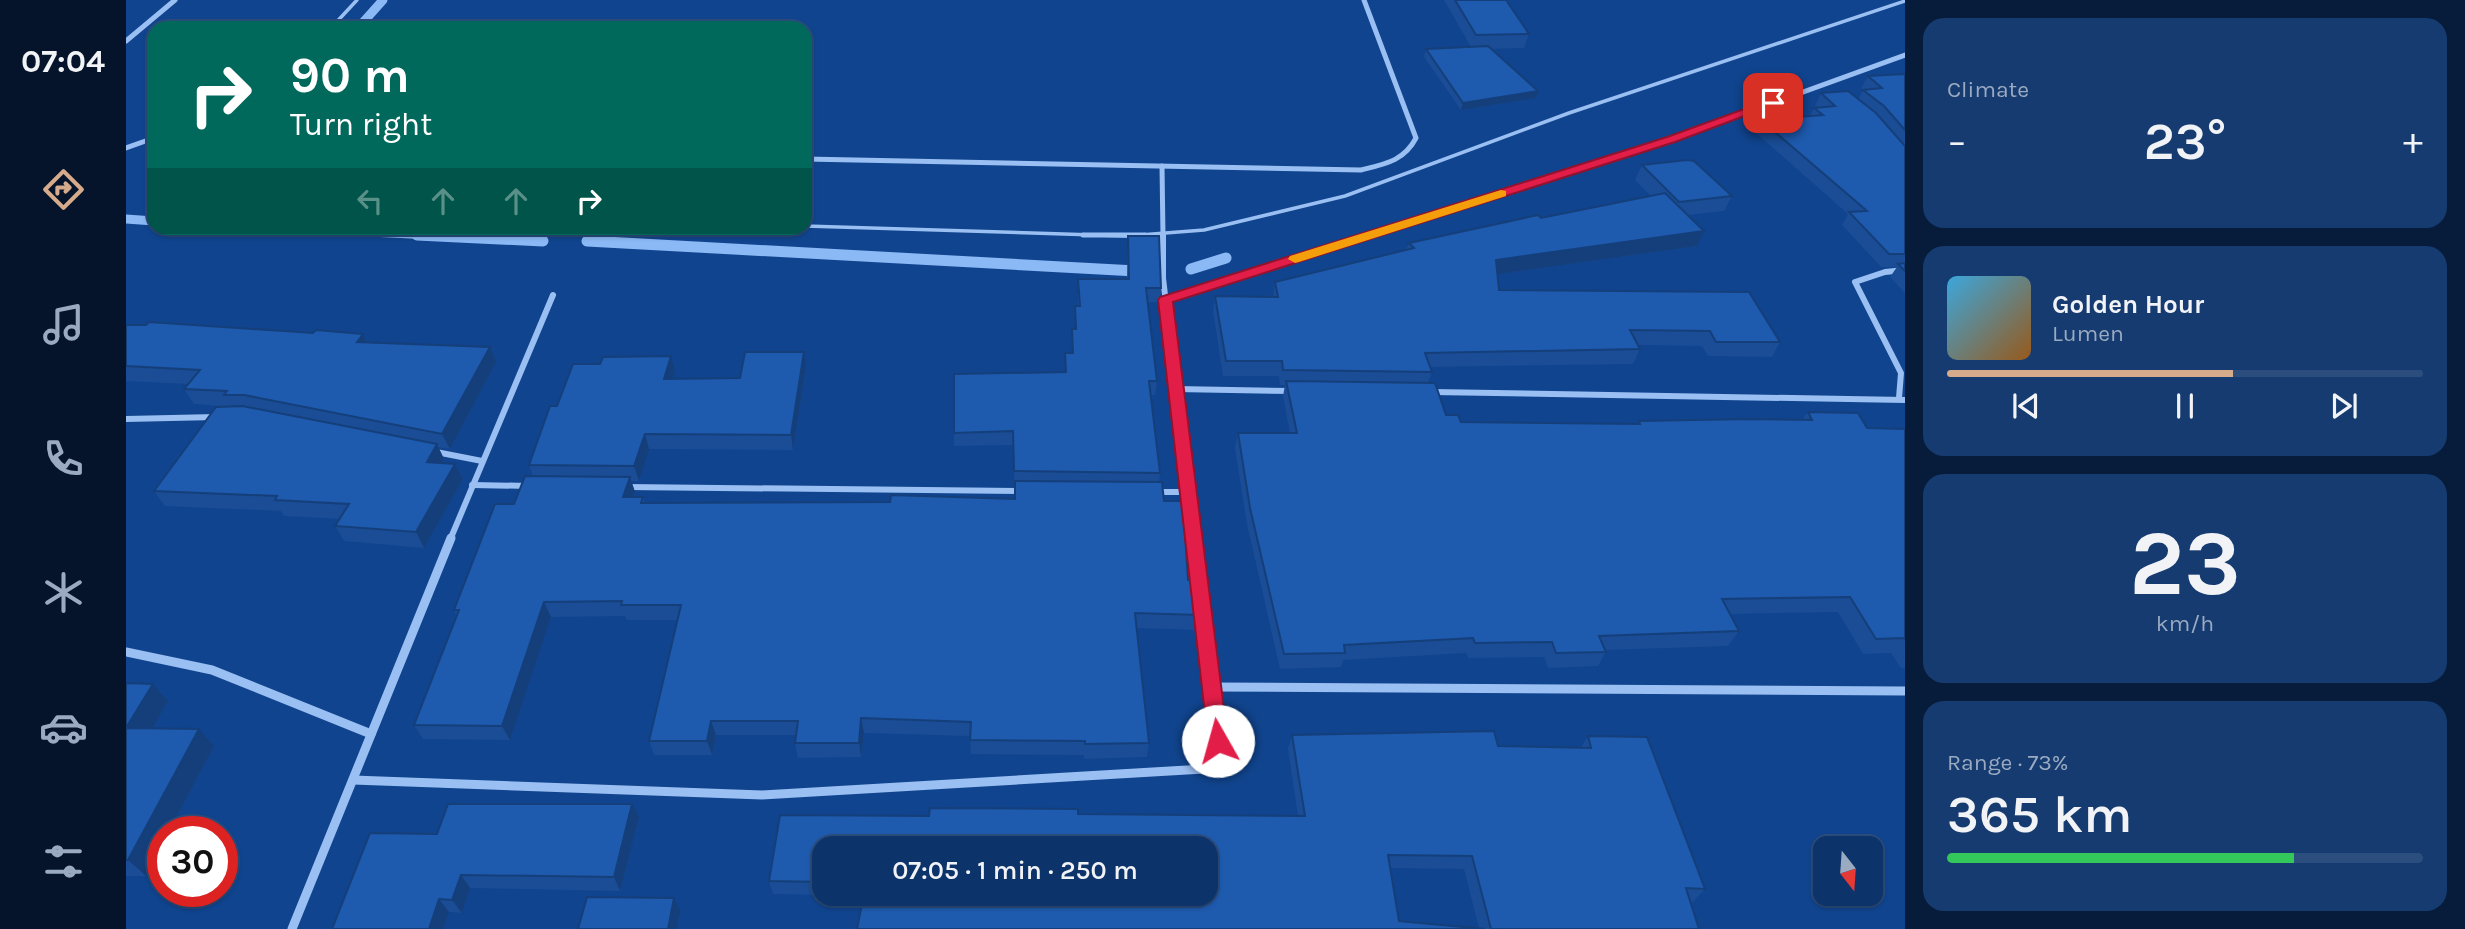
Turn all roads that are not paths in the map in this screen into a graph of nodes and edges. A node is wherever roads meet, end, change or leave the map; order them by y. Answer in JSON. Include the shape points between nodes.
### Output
{"nodes":[{"id":1,"x":175,"y":0,"type":"edge"},
{"id":2,"x":357,"y":0,"type":"edge"},
{"id":3,"x":1364,"y":0,"type":"edge"},
{"id":4,"x":1905,"y":1,"type":"edge"},
{"id":5,"x":150,"y":21,"type":"edge"},
{"id":6,"x":338,"y":21,"type":"edge"},
{"id":7,"x":147,"y":23,"type":"edge"},
{"id":8,"x":126,"y":41,"type":"edge"},
{"id":9,"x":1905,"y":55,"type":"edge"},
{"id":10,"x":1825,"y":84,"type":"junction"},
{"id":11,"x":1834,"y":92,"type":"edge"},
{"id":12,"x":147,"y":140,"type":"edge"},
{"id":13,"x":126,"y":148,"type":"edge"},
{"id":14,"x":812,"y":159,"type":"edge"},
{"id":15,"x":1162,"y":166,"type":"junction"},
{"id":16,"x":812,"y":226,"type":"edge"},
{"id":17,"x":1163,"y":235,"type":"junction"},
{"id":18,"x":1905,"y":270,"type":"edge"},
{"id":19,"x":553,"y":295,"type":"dead end"},
{"id":20,"x":1165,"y":300,"type":"junction"},
{"id":21,"x":1176,"y":389,"type":"junction"},
{"id":22,"x":1301,"y":391,"type":"edge"},
{"id":23,"x":1426,"y":392,"type":"edge"},
{"id":24,"x":1902,"y":399,"type":"edge"},
{"id":25,"x":224,"y":417,"type":"edge"},
{"id":26,"x":126,"y":419,"type":"edge"},
{"id":27,"x":417,"y":448,"type":"edge"},
{"id":28,"x":482,"y":461,"type":"junction"},
{"id":29,"x":472,"y":485,"type":"junction"},
{"id":30,"x":541,"y":486,"type":"edge"},
{"id":31,"x":623,"y":487,"type":"edge"},
{"id":32,"x":1037,"y":491,"type":"edge"},
{"id":33,"x":1147,"y":492,"type":"edge"},
{"id":34,"x":1188,"y":492,"type":"junction"},
{"id":35,"x":126,"y":652,"type":"edge"},
{"id":36,"x":1211,"y":687,"type":"junction"},
{"id":37,"x":1905,"y":691,"type":"edge"},
{"id":38,"x":371,"y":734,"type":"junction"},
{"id":39,"x":352,"y":780,"type":"junction"},
{"id":40,"x":292,"y":929,"type":"edge"}],
"edges":[{"from":1,"to":5,"type":"street"},
{"from":2,"to":6,"type":"lane"},
{"from":3,"to":15,"type":"street","via":[[1416,138],[1409,154],[1361,170]]},
{"from":4,"to":17,"type":"lane","via":[[1569,113],[1345,196],[1235,224]]},
{"from":7,"to":8,"type":"street"},
{"from":9,"to":10,"type":"street"},
{"from":10,"to":11,"type":"street"},
{"from":10,"to":20,"type":"street","via":[[1671,140]]},
{"from":12,"to":13,"type":"street"},
{"from":14,"to":15,"type":"street"},
{"from":15,"to":17,"type":"street"},
{"from":16,"to":17,"type":"lane"},
{"from":17,"to":20,"type":"street"},
{"from":18,"to":24,"type":"street","via":[[1855,282],[1900,373]]},
{"from":19,"to":28,"type":"street"},
{"from":20,"to":21,"type":"street"},
{"from":21,"to":22,"type":"street"},
{"from":21,"to":34,"type":"street"},
{"from":23,"to":24,"type":"street"},
{"from":25,"to":26,"type":"street"},
{"from":27,"to":28,"type":"street"},
{"from":28,"to":29,"type":"street"},
{"from":29,"to":30,"type":"street"},
{"from":29,"to":38,"type":"street"},
{"from":31,"to":32,"type":"street"},
{"from":33,"to":34,"type":"street"},
{"from":34,"to":36,"type":"street"},
{"from":35,"to":38,"type":"street","via":[[212,670]]},
{"from":36,"to":37,"type":"street"},
{"from":36,"to":39,"type":"street","via":[[1221,768],[762,795]]},
{"from":38,"to":39,"type":"street"},
{"from":39,"to":40,"type":"street"}]}
